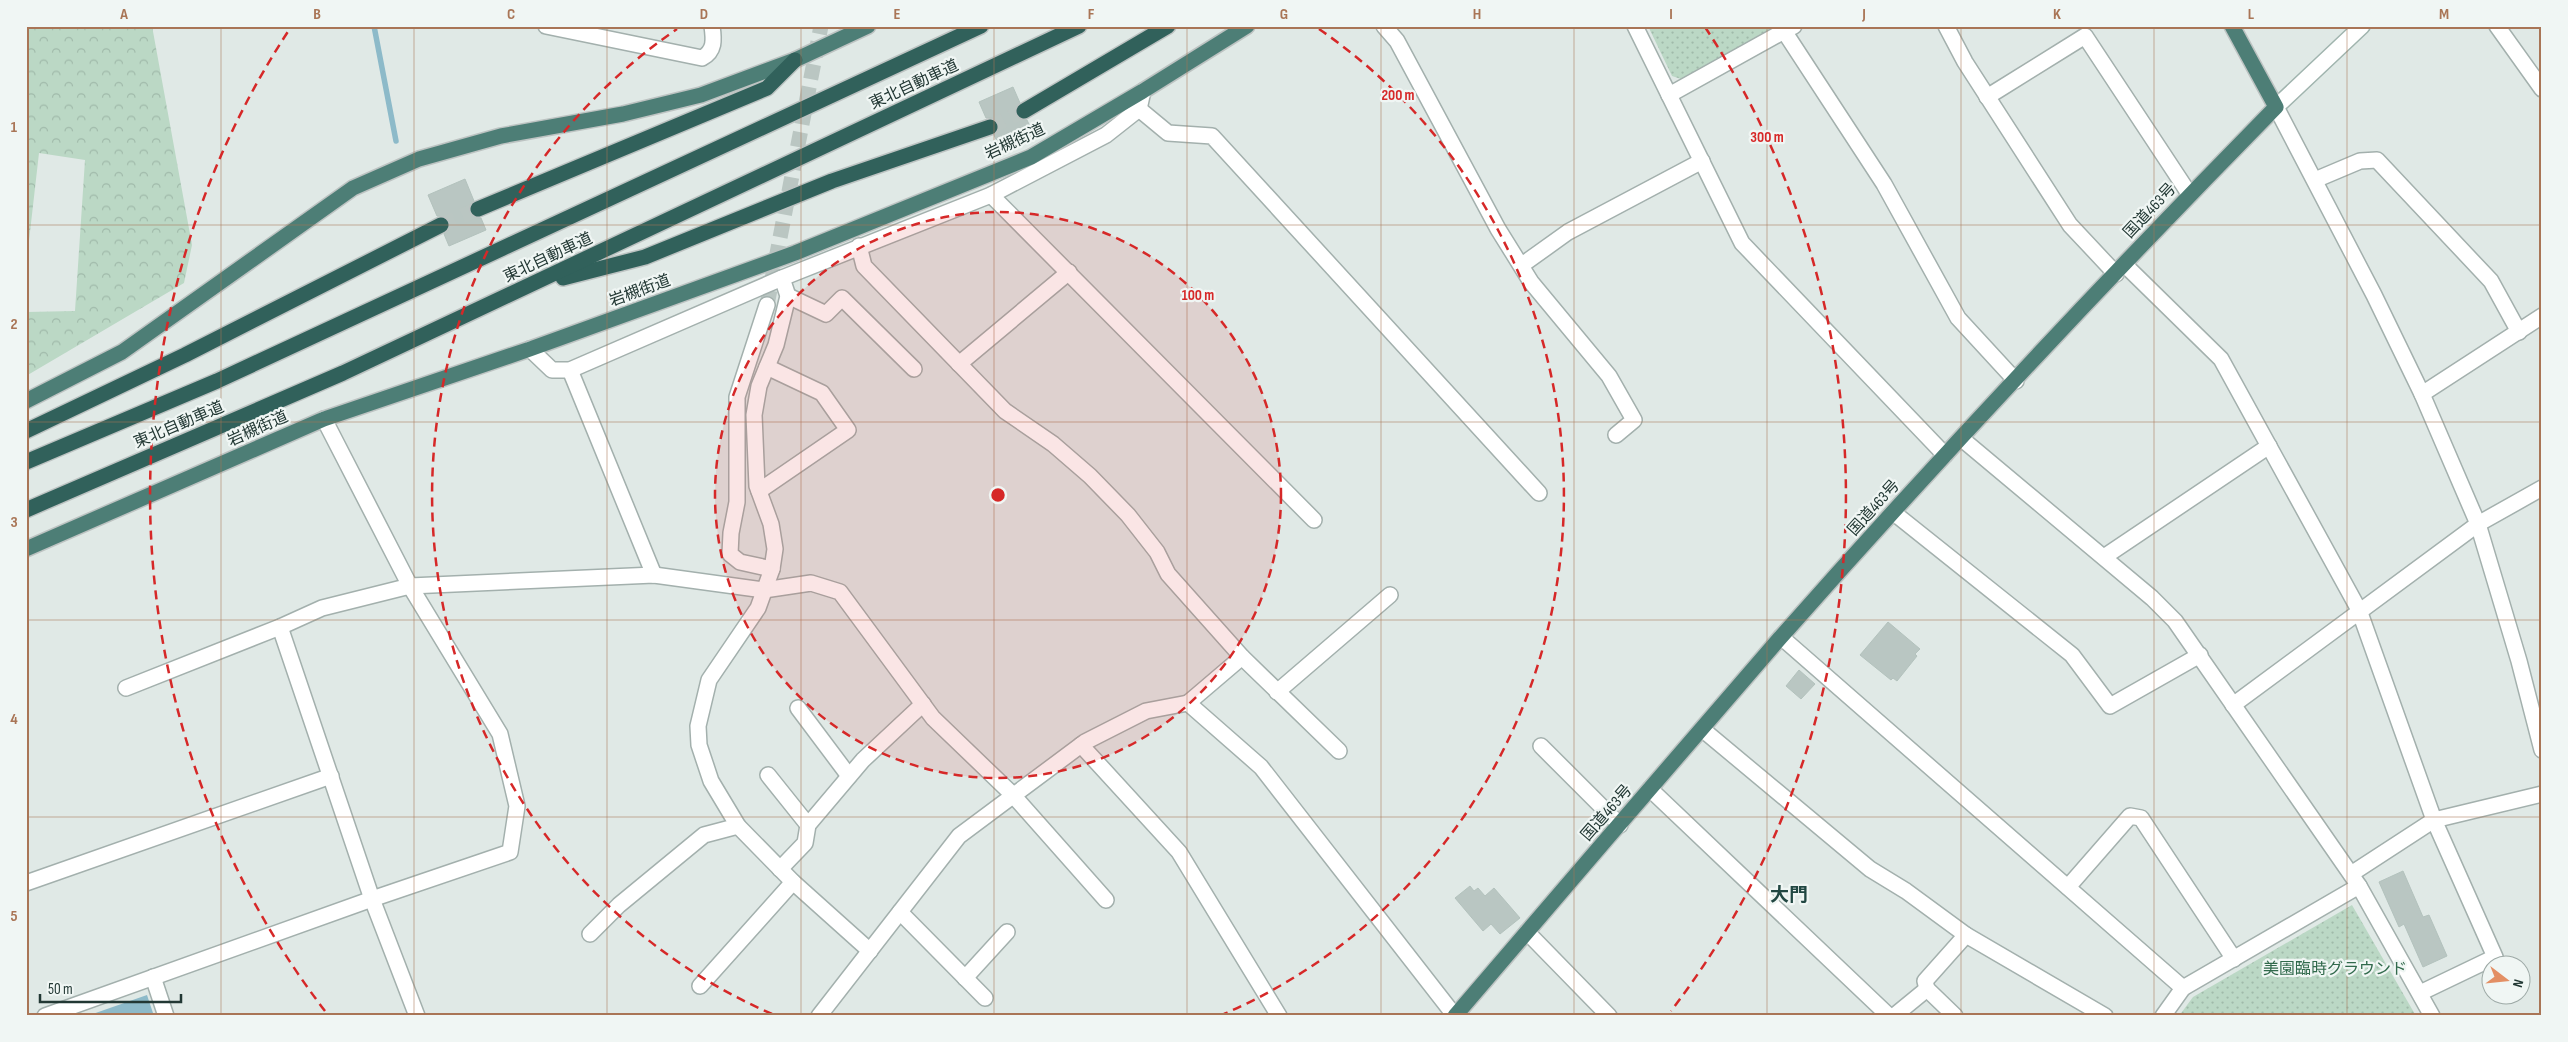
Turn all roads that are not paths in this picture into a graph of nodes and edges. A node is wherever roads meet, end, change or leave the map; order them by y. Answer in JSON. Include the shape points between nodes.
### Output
{"nodes":[{"id":1,"x":546,"y":26,"type":"edge"},
{"id":2,"x":712,"y":26,"type":"edge"},
{"id":3,"x":980,"y":26,"type":"edge"},
{"id":4,"x":1079,"y":26,"type":"edge"},
{"id":5,"x":1168,"y":26,"type":"edge"},
{"id":6,"x":1247,"y":26,"type":"edge"},
{"id":7,"x":1384,"y":26,"type":"edge"},
{"id":8,"x":1635,"y":26,"type":"edge"},
{"id":9,"x":1946,"y":26,"type":"edge"},
{"id":10,"x":2232,"y":26,"type":"edge"},
{"id":11,"x":2362,"y":26,"type":"edge"},
{"id":12,"x":2497,"y":26,"type":"edge"},
{"id":13,"x":859,"y":28,"type":"edge"},
{"id":14,"x":1789,"y":29,"type":"edge"},
{"id":15,"x":795,"y":60,"type":"junction"},
{"id":16,"x":2542,"y":89,"type":"edge"},
{"id":17,"x":1143,"y":91,"type":"junction"},
{"id":18,"x":1669,"y":95,"type":"junction"},
{"id":19,"x":1987,"y":97,"type":"junction"},
{"id":20,"x":2276,"y":107,"type":"junction"},
{"id":21,"x":1139,"y":109,"type":"junction"},
{"id":22,"x":1024,"y":112,"type":"tunnel mouth"},
{"id":23,"x":990,"y":127,"type":"tunnel mouth"},
{"id":24,"x":1702,"y":161,"type":"junction"},
{"id":25,"x":2315,"y":180,"type":"junction"},
{"id":26,"x":991,"y":195,"type":"junction"},
{"id":27,"x":2190,"y":195,"type":"junction"},
{"id":28,"x":478,"y":209,"type":"tunnel mouth"},
{"id":29,"x":441,"y":225,"type":"tunnel mouth"},
{"id":30,"x":860,"y":246,"type":"junction"},
{"id":31,"x":1522,"y":265,"type":"junction"},
{"id":32,"x":2120,"y":269,"type":"junction"},
{"id":33,"x":1069,"y":272,"type":"junction"},
{"id":34,"x":782,"y":278,"type":"junction"},
{"id":35,"x":530,"y":286,"type":"junction"},
{"id":36,"x":788,"y":296,"type":"junction"},
{"id":37,"x":767,"y":305,"type":"tunnel mouth"},
{"id":38,"x":2542,"y":316,"type":"edge"},
{"id":39,"x":2519,"y":332,"type":"junction"},
{"id":40,"x":530,"y":349,"type":"junction"},
{"id":41,"x":959,"y":364,"type":"junction"},
{"id":42,"x":767,"y":366,"type":"junction"},
{"id":43,"x":914,"y":369,"type":"dead end"},
{"id":44,"x":570,"y":370,"type":"junction"},
{"id":45,"x":2016,"y":381,"type":"junction"},
{"id":46,"x":2422,"y":394,"type":"junction"},
{"id":47,"x":26,"y":401,"type":"edge"},
{"id":48,"x":324,"y":419,"type":"junction"},
{"id":49,"x":26,"y":431,"type":"edge"},
{"id":50,"x":1616,"y":435,"type":"dead end"},
{"id":51,"x":1962,"y":438,"type":"junction"},
{"id":52,"x":2268,"y":446,"type":"junction"},
{"id":53,"x":1945,"y":455,"type":"junction"},
{"id":54,"x":26,"y":462,"type":"edge"},
{"id":55,"x":2542,"y":488,"type":"edge"},
{"id":56,"x":759,"y":491,"type":"junction"},
{"id":57,"x":1539,"y":493,"type":"dead end"},
{"id":58,"x":26,"y":510,"type":"edge"},
{"id":59,"x":1894,"y":513,"type":"junction"},
{"id":60,"x":1314,"y":520,"type":"dead end"},
{"id":61,"x":2478,"y":524,"type":"junction"},
{"id":62,"x":26,"y":549,"type":"edge"},
{"id":63,"x":2104,"y":557,"type":"junction"},
{"id":64,"x":772,"y":569,"type":"junction"},
{"id":65,"x":654,"y":575,"type":"junction"},
{"id":66,"x":410,"y":586,"type":"junction"},
{"id":67,"x":764,"y":590,"type":"junction"},
{"id":68,"x":1390,"y":595,"type":"dead end"},
{"id":69,"x":2359,"y":610,"type":"junction"},
{"id":70,"x":280,"y":627,"type":"junction"},
{"id":71,"x":1782,"y":637,"type":"junction"},
{"id":72,"x":2200,"y":654,"type":"junction"},
{"id":73,"x":1242,"y":657,"type":"junction"},
{"id":74,"x":126,"y":688,"type":"dead end"},
{"id":75,"x":1277,"y":692,"type":"junction"},
{"id":76,"x":1188,"y":703,"type":"junction"},
{"id":77,"x":924,"y":704,"type":"junction"},
{"id":78,"x":2233,"y":705,"type":"junction"},
{"id":79,"x":798,"y":708,"type":"dead end"},
{"id":80,"x":1702,"y":729,"type":"junction"},
{"id":81,"x":1081,"y":744,"type":"junction"},
{"id":82,"x":1541,"y":746,"type":"dead end"},
{"id":83,"x":2542,"y":750,"type":"edge"},
{"id":84,"x":1338,"y":751,"type":"dead end"},
{"id":85,"x":768,"y":775,"type":"dead end"},
{"id":86,"x":331,"y":776,"type":"junction"},
{"id":87,"x":849,"y":776,"type":"junction"},
{"id":88,"x":1650,"y":789,"type":"junction"},
{"id":89,"x":1012,"y":794,"type":"junction"},
{"id":90,"x":2542,"y":794,"type":"edge"},
{"id":91,"x":2434,"y":820,"type":"junction"},
{"id":92,"x":1620,"y":824,"type":"junction"},
{"id":93,"x":808,"y":825,"type":"junction"},
{"id":94,"x":738,"y":826,"type":"junction"},
{"id":95,"x":780,"y":869,"type":"junction"},
{"id":96,"x":2355,"y":880,"type":"junction"},
{"id":97,"x":793,"y":882,"type":"junction"},
{"id":98,"x":26,"y":883,"type":"edge"},
{"id":99,"x":2068,"y":887,"type":"junction"},
{"id":100,"x":372,"y":899,"type":"junction"},
{"id":101,"x":1106,"y":900,"type":"dead end"},
{"id":102,"x":900,"y":912,"type":"junction"},
{"id":103,"x":1007,"y":932,"type":"dead end"},
{"id":104,"x":1527,"y":932,"type":"junction"},
{"id":105,"x":590,"y":934,"type":"dead end"},
{"id":106,"x":1966,"y":935,"type":"junction"},
{"id":107,"x":870,"y":950,"type":"junction"},
{"id":108,"x":2234,"y":959,"type":"junction"},
{"id":109,"x":153,"y":977,"type":"junction"},
{"id":110,"x":965,"y":978,"type":"junction"},
{"id":111,"x":700,"y":986,"type":"dead end"},
{"id":112,"x":2183,"y":988,"type":"junction"},
{"id":113,"x":1927,"y":989,"type":"junction"},
{"id":114,"x":2420,"y":993,"type":"junction"},
{"id":115,"x":985,"y":998,"type":"dead end"},
{"id":116,"x":45,"y":1016,"type":"edge"},
{"id":117,"x":166,"y":1016,"type":"edge"},
{"id":118,"x":417,"y":1016,"type":"edge"},
{"id":119,"x":819,"y":1016,"type":"edge"},
{"id":120,"x":1279,"y":1016,"type":"edge"},
{"id":121,"x":1455,"y":1016,"type":"edge"},
{"id":122,"x":1609,"y":1016,"type":"edge"},
{"id":123,"x":1889,"y":1016,"type":"edge"},
{"id":124,"x":1894,"y":1016,"type":"edge"},
{"id":125,"x":1955,"y":1016,"type":"edge"},
{"id":126,"x":2105,"y":1016,"type":"edge"},
{"id":127,"x":2163,"y":1016,"type":"edge"},
{"id":128,"x":2432,"y":1016,"type":"edge"}],
"edges":[{"from":1,"to":2,"type":"street","via":[[702,58],[710,54],[712,48]]},
{"from":3,"to":54,"type":"highway","name":"東北自動車道","via":[[217,381]]},
{"from":4,"to":35,"type":"highway","name":"東北自動車道"},
{"from":5,"to":22,"type":"highway"},
{"from":6,"to":17,"type":"highway","name":"岩槻街道"},
{"from":7,"to":31,"type":"street","via":[[1397,40],[1498,229]]},
{"from":8,"to":18,"type":"street"},
{"from":9,"to":19,"type":"street"},
{"from":10,"to":20,"type":"highway"},
{"from":11,"to":20,"type":"street"},
{"from":12,"to":16,"type":"street"},
{"from":13,"to":15,"type":"highway"},
{"from":14,"to":18,"type":"street"},
{"from":14,"to":45,"type":"street","via":[[1884,184],[1958,318]]},
{"from":15,"to":28,"type":"highway","via":[[767,88]]},
{"from":15,"to":47,"type":"highway","via":[[701,95],[623,114],[501,136],[420,159],[353,188],[122,352]]},
{"from":17,"to":21,"type":"street"},
{"from":17,"to":40,"type":"highway","name":"岩槻街道","via":[[1031,156],[795,253]]},
{"from":18,"to":24,"type":"street"},
{"from":19,"to":27,"type":"street","via":[[2085,36]]},
{"from":19,"to":32,"type":"street","via":[[2070,225]]},
{"from":20,"to":25,"type":"street"},
{"from":20,"to":27,"type":"highway","name":"国道463号"},
{"from":21,"to":26,"type":"street","via":[[1106,135]]},
{"from":21,"to":57,"type":"street","via":[[1168,133],[1212,136]]},
{"from":23,"to":35,"type":"highway","via":[[832,181],[645,258]]},
{"from":24,"to":31,"type":"street","via":[[1568,232]]},
{"from":24,"to":53,"type":"street","via":[[1742,243]]},
{"from":25,"to":39,"type":"street","via":[[2360,161],[2377,160],[2491,280]]},
{"from":25,"to":46,"type":"street"},
{"from":26,"to":30,"type":"street"},
{"from":26,"to":33,"type":"street"},
{"from":27,"to":32,"type":"highway","name":"国道463号"},
{"from":29,"to":49,"type":"highway"},
{"from":30,"to":34,"type":"street"},
{"from":30,"to":41,"type":"street","via":[[864,266]]},
{"from":31,"to":50,"type":"street","via":[[1531,282],[1610,376],[1634,420]]},
{"from":32,"to":45,"type":"highway","name":"国道463号"},
{"from":32,"to":52,"type":"street","via":[[2221,359]]},
{"from":33,"to":41,"type":"street"},
{"from":33,"to":60,"type":"street"},
{"from":34,"to":36,"type":"street"},
{"from":34,"to":44,"type":"street"},
{"from":35,"to":58,"type":"highway","name":"東北自動車道","via":[[342,373]]},
{"from":36,"to":42,"type":"street","via":[[776,345]]},
{"from":36,"to":43,"type":"street","via":[[826,314],[842,298]]},
{"from":37,"to":64,"type":"street","via":[[737,397],[738,502],[730,554],[740,562]]},
{"from":38,"to":39,"type":"street"},
{"from":39,"to":46,"type":"street"},
{"from":40,"to":44,"type":"street","via":[[552,370]]},
{"from":40,"to":48,"type":"highway","name":"岩槻街道"},
{"from":41,"to":73,"type":"street","via":[[1005,411],[1053,444],[1128,515],[1157,552],[1168,574]]},
{"from":42,"to":56,"type":"street","via":[[759,386],[754,415]]},
{"from":42,"to":56,"type":"street","via":[[822,392],[848,430]]},
{"from":44,"to":65,"type":"street"},
{"from":45,"to":51,"type":"highway","name":"国道463号"},
{"from":46,"to":61,"type":"street"},
{"from":48,"to":62,"type":"highway","name":"岩槻街道"},
{"from":48,"to":66,"type":"street"},
{"from":51,"to":53,"type":"highway","name":"国道463号"},
{"from":51,"to":63,"type":"street"},
{"from":52,"to":63,"type":"street"},
{"from":52,"to":69,"type":"street"},
{"from":53,"to":59,"type":"highway","name":"国道463号"},
{"from":55,"to":61,"type":"street"},
{"from":56,"to":64,"type":"street","via":[[771,524],[775,549]]},
{"from":59,"to":71,"type":"highway","name":"国道463号"},
{"from":59,"to":72,"type":"street","via":[[2072,655],[2110,706]]},
{"from":61,"to":69,"type":"street"},
{"from":61,"to":83,"type":"street"},
{"from":63,"to":72,"type":"street","via":[[2175,621]]},
{"from":64,"to":67,"type":"street"},
{"from":65,"to":66,"type":"street"},
{"from":65,"to":67,"type":"street"},
{"from":66,"to":70,"type":"street","via":[[322,608]]},
{"from":66,"to":100,"type":"street","via":[[500,734],[517,806],[510,852]]},
{"from":67,"to":77,"type":"street","via":[[811,583],[840,592]]},
{"from":67,"to":94,"type":"street","via":[[758,608],[709,680],[698,726],[706,769]]},
{"from":68,"to":75,"type":"street"},
{"from":69,"to":78,"type":"street"},
{"from":69,"to":91,"type":"street"},
{"from":70,"to":74,"type":"street"},
{"from":70,"to":86,"type":"street"},
{"from":71,"to":80,"type":"highway","name":"国道463号"},
{"from":71,"to":99,"type":"street"},
{"from":72,"to":78,"type":"street"},
{"from":73,"to":75,"type":"street"},
{"from":73,"to":76,"type":"street"},
{"from":75,"to":84,"type":"street"},
{"from":76,"to":81,"type":"street","via":[[1146,711]]},
{"from":76,"to":121,"type":"street","via":[[1261,767]]},
{"from":77,"to":87,"type":"street"},
{"from":77,"to":89,"type":"street","via":[[933,718]]},
{"from":78,"to":96,"type":"street"},
{"from":79,"to":87,"type":"street"},
{"from":80,"to":88,"type":"highway","name":"国道463号"},
{"from":80,"to":106,"type":"street","via":[[1850,854]]},
{"from":81,"to":89,"type":"street"},
{"from":81,"to":120,"type":"street","via":[[1179,852]]},
{"from":82,"to":92,"type":"street"},
{"from":85,"to":93,"type":"street"},
{"from":86,"to":98,"type":"street"},
{"from":86,"to":100,"type":"street"},
{"from":87,"to":93,"type":"street"},
{"from":88,"to":92,"type":"highway","name":"国道463号"},
{"from":88,"to":123,"type":"street"},
{"from":89,"to":101,"type":"street"},
{"from":89,"to":102,"type":"street","via":[[959,836]]},
{"from":90,"to":91,"type":"street"},
{"from":91,"to":96,"type":"street"},
{"from":91,"to":114,"type":"street","via":[[2495,957]]},
{"from":92,"to":104,"type":"highway","name":"国道463号"},
{"from":93,"to":95,"type":"street","via":[[805,843]]},
{"from":94,"to":95,"type":"street"},
{"from":94,"to":105,"type":"street","via":[[704,834],[619,905]]},
{"from":95,"to":97,"type":"street"},
{"from":96,"to":108,"type":"street"},
{"from":96,"to":114,"type":"street"},
{"from":97,"to":107,"type":"street"},
{"from":97,"to":111,"type":"street"},
{"from":99,"to":108,"type":"street","via":[[2130,816],[2141,818]]},
{"from":99,"to":112,"type":"street"},
{"from":100,"to":109,"type":"street"},
{"from":100,"to":118,"type":"street"},
{"from":102,"to":107,"type":"street"},
{"from":102,"to":110,"type":"street"},
{"from":103,"to":110,"type":"street"},
{"from":104,"to":121,"type":"highway","name":"国道463号"},
{"from":104,"to":122,"type":"street"},
{"from":106,"to":113,"type":"street","via":[[1925,981]]},
{"from":106,"to":126,"type":"street"},
{"from":107,"to":119,"type":"street"},
{"from":108,"to":112,"type":"street"},
{"from":109,"to":116,"type":"street"},
{"from":109,"to":117,"type":"street"},
{"from":110,"to":115,"type":"street"},
{"from":112,"to":127,"type":"street"},
{"from":113,"to":124,"type":"street"},
{"from":113,"to":125,"type":"street"},
{"from":114,"to":128,"type":"street"}]}
